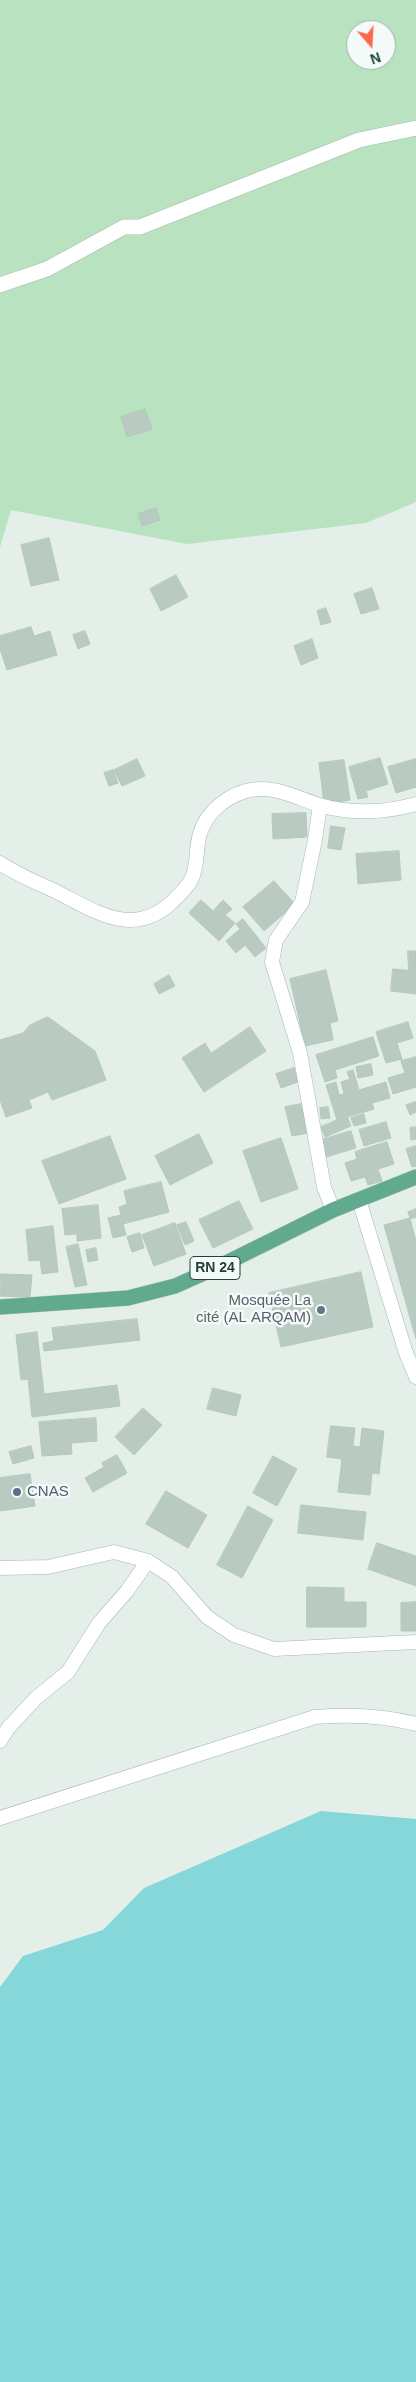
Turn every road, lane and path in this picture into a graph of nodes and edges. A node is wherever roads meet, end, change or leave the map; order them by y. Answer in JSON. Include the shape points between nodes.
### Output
{"nodes":[{"id":1,"x":416,"y":128,"type":"edge"},
{"id":2,"x":0,"y":285,"type":"edge"},
{"id":3,"x":416,"y":804,"type":"edge"},
{"id":4,"x":320,"y":805,"type":"junction"},
{"id":5,"x":0,"y":863,"type":"edge"},
{"id":6,"x":416,"y":1177,"type":"edge"},
{"id":7,"x":359,"y":1200,"type":"junction"},
{"id":8,"x":332,"y":1210,"type":"junction"},
{"id":9,"x":0,"y":1307,"type":"edge"},
{"id":10,"x":416,"y":1377,"type":"edge"},
{"id":11,"x":148,"y":1561,"type":"junction"},
{"id":12,"x":0,"y":1568,"type":"edge"},
{"id":13,"x":416,"y":1642,"type":"edge"},
{"id":14,"x":416,"y":1724,"type":"edge"},
{"id":15,"x":0,"y":1741,"type":"edge"},
{"id":16,"x":0,"y":1818,"type":"edge"}],
"edges":[{"from":1,"to":2,"type":"street","via":[[359,140],[140,227],[124,227],[47,269]]},
{"from":3,"to":4,"type":"street","via":[[393,811],[368,812]]},
{"from":4,"to":5,"type":"street","via":[[284,791],[266,789],[231,796],[209,816],[202,829],[195,869],[185,890],[166,907],[144,918],[120,920],[108,917]]},
{"from":4,"to":8,"type":"street","via":[[302,902],[276,940],[272,962],[300,1053],[324,1187]]},
{"from":6,"to":7,"type":"main road","number":"RN 24"},
{"from":7,"to":8,"type":"main road","number":"RN 24"},
{"from":7,"to":10,"type":"street"},
{"from":8,"to":9,"type":"main road","number":"RN 24","via":[[175,1286],[128,1298]]},
{"from":11,"to":12,"type":"street","via":[[114,1552],[48,1567]]},
{"from":11,"to":13,"type":"street","via":[[172,1577],[207,1617],[234,1635],[274,1648]]},
{"from":11,"to":15,"type":"street","via":[[99,1623],[68,1672],[36,1698],[8,1727]]},
{"from":14,"to":16,"type":"street","via":[[390,1717],[353,1714],[315,1717]]}]}
